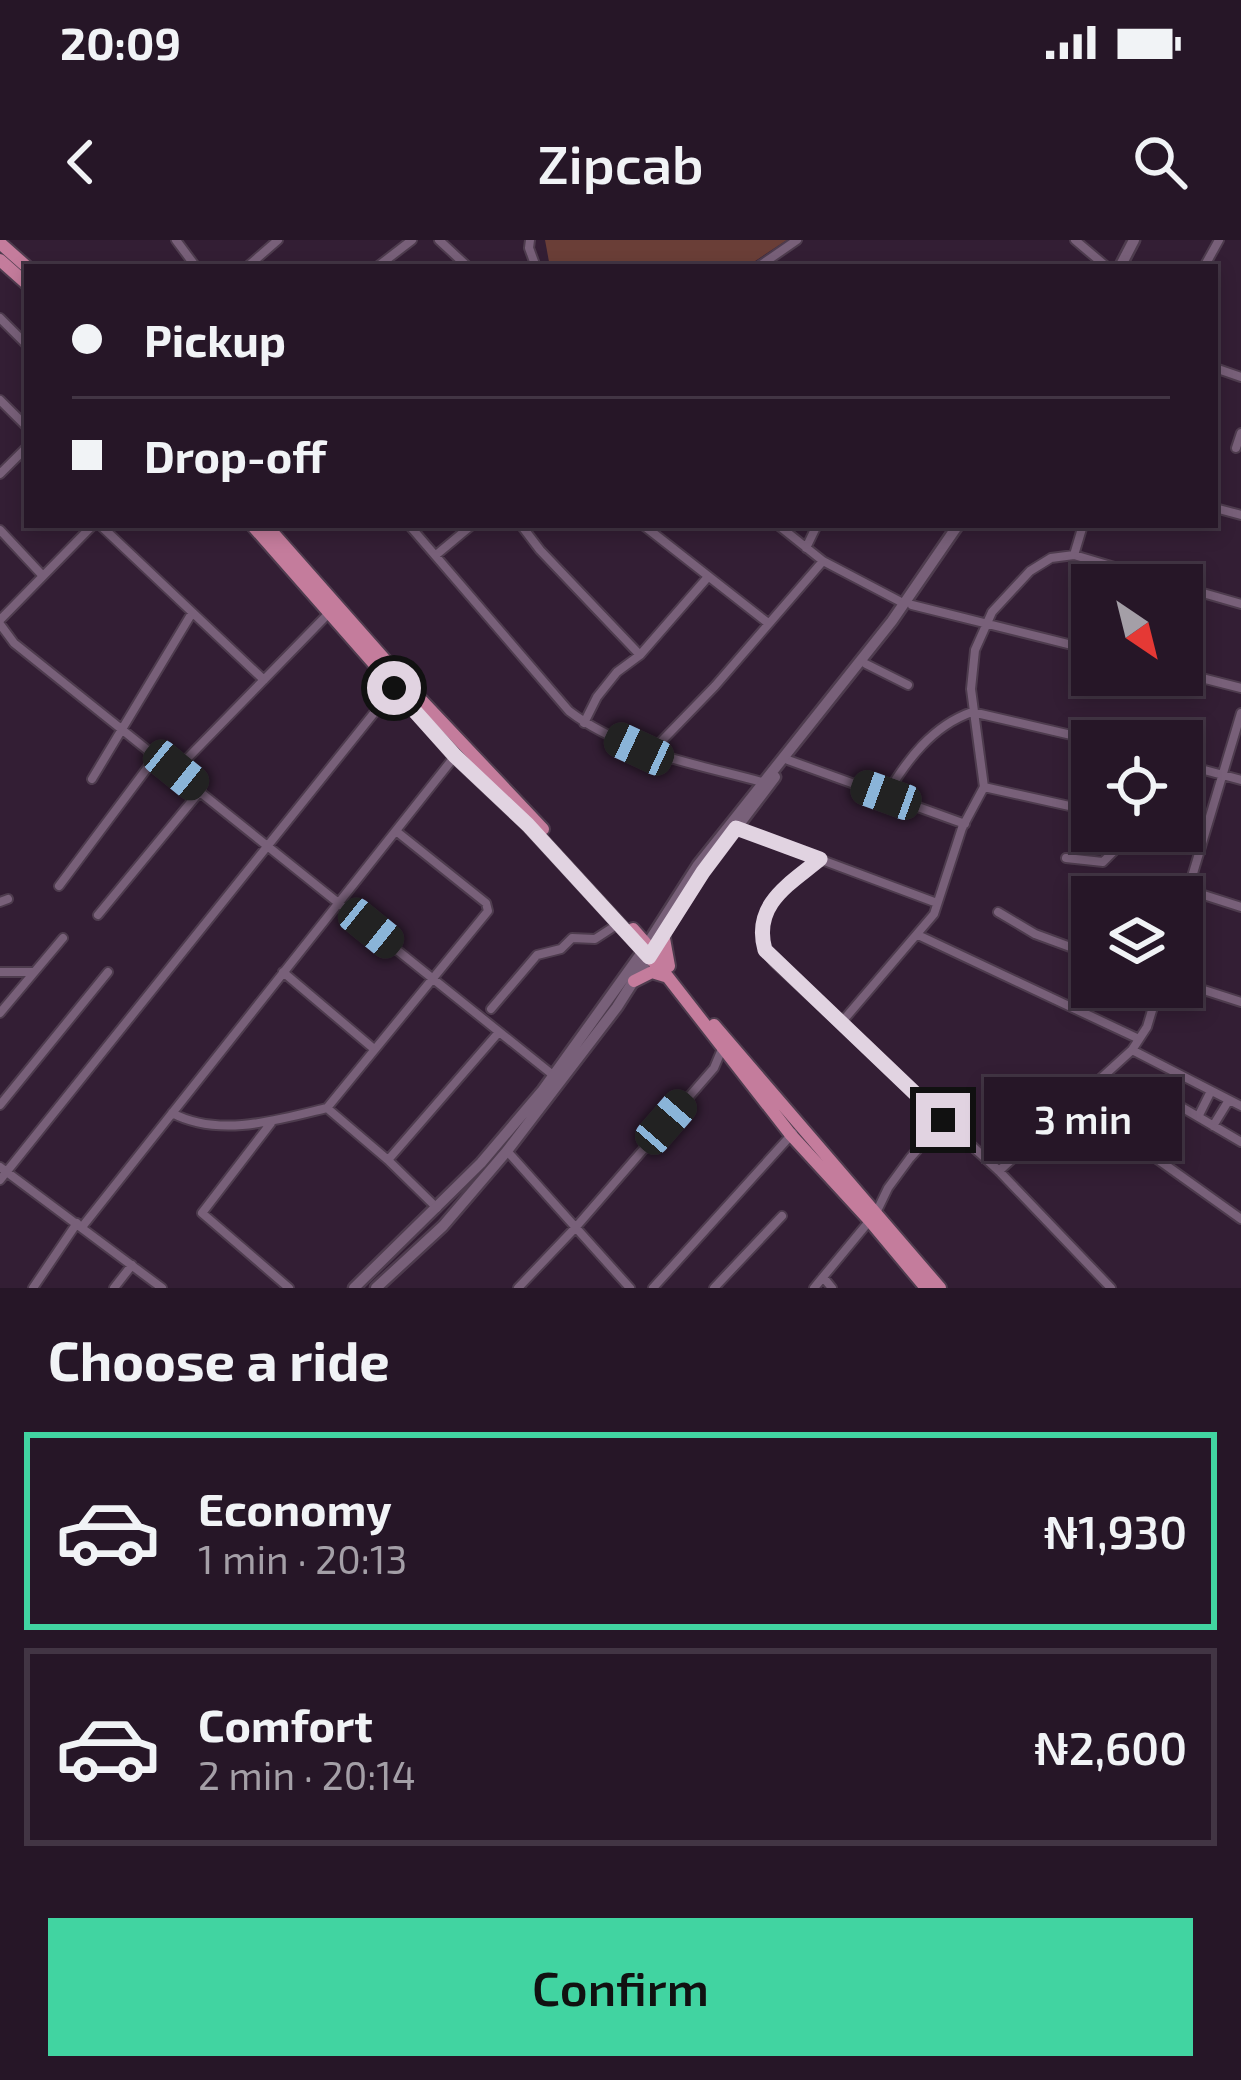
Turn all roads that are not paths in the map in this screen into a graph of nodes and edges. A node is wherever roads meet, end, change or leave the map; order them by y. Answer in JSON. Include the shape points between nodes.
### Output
{"nodes":[{"id":1,"x":278,"y":240,"type":"edge"},
{"id":2,"x":412,"y":240,"type":"edge"},
{"id":3,"x":439,"y":240,"type":"edge"},
{"id":4,"x":797,"y":240,"type":"edge"},
{"id":5,"x":1075,"y":240,"type":"edge"},
{"id":6,"x":0,"y":243,"type":"edge"},
{"id":7,"x":0,"y":260,"type":"edge"},
{"id":8,"x":251,"y":264,"type":"edge"},
{"id":9,"x":381,"y":264,"type":"edge"},
{"id":10,"x":464,"y":264,"type":"edge"},
{"id":11,"x":765,"y":264,"type":"edge"},
{"id":12,"x":1103,"y":264,"type":"edge"},
{"id":13,"x":24,"y":265,"type":"edge"},
{"id":14,"x":24,"y":281,"type":"edge"},
{"id":15,"x":0,"y":318,"type":"edge"},
{"id":16,"x":24,"y":342,"type":"edge"},
{"id":17,"x":0,"y":400,"type":"edge"},
{"id":18,"x":24,"y":424,"type":"edge"},
{"id":19,"x":1241,"y":433,"type":"edge"},
{"id":20,"x":1237,"y":448,"type":"dead end"},
{"id":21,"x":24,"y":450,"type":"edge"},
{"id":22,"x":0,"y":474,"type":"edge"},
{"id":23,"x":94,"y":528,"type":"edge"},
{"id":24,"x":100,"y":528,"type":"edge"},
{"id":25,"x":255,"y":528,"type":"edge"},
{"id":26,"x":268,"y":528,"type":"edge"},
{"id":27,"x":413,"y":528,"type":"edge"},
{"id":28,"x":468,"y":528,"type":"edge"},
{"id":29,"x":523,"y":528,"type":"edge"},
{"id":30,"x":647,"y":528,"type":"edge"},
{"id":31,"x":782,"y":528,"type":"edge"},
{"id":32,"x":816,"y":528,"type":"edge"},
{"id":33,"x":961,"y":528,"type":"edge"},
{"id":34,"x":1082,"y":528,"type":"edge"},
{"id":35,"x":0,"y":530,"type":"edge"},
{"id":36,"x":806,"y":548,"type":"junction"},
{"id":37,"x":436,"y":555,"type":"junction"},
{"id":38,"x":1074,"y":555,"type":"junction"},
{"id":39,"x":823,"y":561,"type":"junction"},
{"id":40,"x":1104,"y":564,"type":"edge"},
{"id":41,"x":43,"y":576,"type":"junction"},
{"id":42,"x":707,"y":578,"type":"junction"},
{"id":43,"x":1203,"y":593,"type":"edge"},
{"id":44,"x":908,"y":604,"type":"junction"},
{"id":45,"x":1241,"y":604,"type":"edge"},
{"id":46,"x":193,"y":613,"type":"junction"},
{"id":47,"x":329,"y":613,"type":"junction"},
{"id":48,"x":0,"y":622,"type":"edge"},
{"id":49,"x":768,"y":623,"type":"junction"},
{"id":50,"x":986,"y":623,"type":"junction"},
{"id":51,"x":1071,"y":645,"type":"edge"},
{"id":52,"x":640,"y":655,"type":"junction"},
{"id":53,"x":866,"y":664,"type":"junction"},
{"id":54,"x":383,"y":666,"type":"junction"},
{"id":55,"x":1203,"y":678,"type":"edge"},
{"id":56,"x":264,"y":680,"type":"junction"},
{"id":57,"x":908,"y":685,"type":"dead end"},
{"id":58,"x":394,"y":688,"type":"junction"},
{"id":59,"x":1241,"y":688,"type":"edge"},
{"id":60,"x":972,"y":712,"type":"junction"},
{"id":61,"x":1241,"y":713,"type":"edge"},
{"id":62,"x":584,"y":723,"type":"junction"},
{"id":63,"x":123,"y":728,"type":"junction"},
{"id":64,"x":1071,"y":735,"type":"edge"},
{"id":65,"x":651,"y":752,"type":"junction"},
{"id":66,"x":157,"y":755,"type":"junction"},
{"id":67,"x":455,"y":756,"type":"junction"},
{"id":68,"x":788,"y":760,"type":"junction"},
{"id":69,"x":176,"y":770,"type":"junction"},
{"id":70,"x":1203,"y":770,"type":"edge"},
{"id":71,"x":1222,"y":776,"type":"junction"},
{"id":72,"x":92,"y":779,"type":"dead end"},
{"id":73,"x":1241,"y":780,"type":"edge"},
{"id":74,"x":762,"y":782,"type":"junction"},
{"id":75,"x":984,"y":788,"type":"junction"},
{"id":76,"x":202,"y":790,"type":"junction"},
{"id":77,"x":886,"y":795,"type":"junction"},
{"id":78,"x":1071,"y":807,"type":"edge"},
{"id":79,"x":965,"y":824,"type":"junction"},
{"id":80,"x":736,"y":828,"type":"junction"},
{"id":81,"x":395,"y":831,"type":"junction"},
{"id":82,"x":1203,"y":839,"type":"edge"},
{"id":83,"x":269,"y":846,"type":"junction"},
{"id":84,"x":1112,"y":852,"type":"edge"},
{"id":85,"x":1066,"y":858,"type":"dead end"},
{"id":86,"x":820,"y":859,"type":"junction"},
{"id":87,"x":58,"y":886,"type":"dead end"},
{"id":88,"x":1203,"y":895,"type":"edge"},
{"id":89,"x":339,"y":902,"type":"junction"},
{"id":90,"x":938,"y":903,"type":"junction"},
{"id":91,"x":1241,"y":907,"type":"edge"},
{"id":92,"x":998,"y":912,"type":"dead end"},
{"id":93,"x":98,"y":915,"type":"dead end"},
{"id":94,"x":619,"y":923,"type":"junction"},
{"id":95,"x":664,"y":934,"type":"junction"},
{"id":96,"x":918,"y":934,"type":"junction"},
{"id":97,"x":63,"y":938,"type":"dead end"},
{"id":98,"x":1071,"y":948,"type":"edge"},
{"id":99,"x":648,"y":950,"type":"junction"},
{"id":100,"x":0,"y":972,"type":"edge"},
{"id":101,"x":34,"y":972,"type":"junction"},
{"id":102,"x":108,"y":972,"type":"dead end"},
{"id":103,"x":284,"y":972,"type":"junction"},
{"id":104,"x":669,"y":975,"type":"junction"},
{"id":105,"x":434,"y":979,"type":"junction"},
{"id":106,"x":634,"y":981,"type":"junction"},
{"id":107,"x":1203,"y":990,"type":"edge"},
{"id":108,"x":1241,"y":1002,"type":"edge"},
{"id":109,"x":1153,"y":1008,"type":"edge"},
{"id":110,"x":490,"y":1009,"type":"dead end"},
{"id":111,"x":0,"y":1013,"type":"edge"},
{"id":112,"x":841,"y":1023,"type":"junction"},
{"id":113,"x":499,"y":1031,"type":"junction"},
{"id":114,"x":1139,"y":1039,"type":"junction"},
{"id":115,"x":374,"y":1049,"type":"junction"},
{"id":116,"x":722,"y":1049,"type":"junction"},
{"id":117,"x":1132,"y":1050,"type":"junction"},
{"id":118,"x":1176,"y":1073,"type":"junction"},
{"id":119,"x":553,"y":1075,"type":"junction"},
{"id":120,"x":1210,"y":1090,"type":"junction"},
{"id":121,"x":1229,"y":1100,"type":"junction"},
{"id":122,"x":1076,"y":1101,"type":"junction"},
{"id":123,"x":0,"y":1105,"type":"edge"},
{"id":124,"x":1241,"y":1106,"type":"edge"},
{"id":125,"x":327,"y":1108,"type":"junction"},
{"id":126,"x":172,"y":1113,"type":"junction"},
{"id":127,"x":1198,"y":1117,"type":"junction"},
{"id":128,"x":943,"y":1120,"type":"junction"},
{"id":129,"x":272,"y":1121,"type":"junction"},
{"id":130,"x":1213,"y":1126,"type":"junction"},
{"id":131,"x":795,"y":1131,"type":"junction"},
{"id":132,"x":1241,"y":1142,"type":"edge"},
{"id":133,"x":502,"y":1147,"type":"junction"},
{"id":134,"x":388,"y":1160,"type":"junction"},
{"id":135,"x":999,"y":1171,"type":"junction"},
{"id":136,"x":2,"y":1173,"type":"edge"},
{"id":137,"x":437,"y":1208,"type":"junction"},
{"id":138,"x":782,"y":1216,"type":"dead end"},
{"id":139,"x":873,"y":1217,"type":"junction"},
{"id":140,"x":1241,"y":1219,"type":"edge"},
{"id":141,"x":80,"y":1225,"type":"junction"},
{"id":142,"x":576,"y":1227,"type":"junction"},
{"id":143,"x":132,"y":1265,"type":"junction"},
{"id":144,"x":823,"y":1277,"type":"junction"},
{"id":145,"x":33,"y":1288,"type":"edge"},
{"id":146,"x":114,"y":1288,"type":"edge"},
{"id":147,"x":162,"y":1288,"type":"edge"},
{"id":148,"x":289,"y":1288,"type":"edge"},
{"id":149,"x":354,"y":1288,"type":"edge"},
{"id":150,"x":376,"y":1288,"type":"edge"},
{"id":151,"x":518,"y":1288,"type":"edge"},
{"id":152,"x":630,"y":1288,"type":"edge"},
{"id":153,"x":653,"y":1288,"type":"edge"},
{"id":154,"x":714,"y":1288,"type":"edge"},
{"id":155,"x":814,"y":1288,"type":"edge"},
{"id":156,"x":832,"y":1288,"type":"edge"},
{"id":157,"x":926,"y":1288,"type":"edge"},
{"id":158,"x":940,"y":1288,"type":"edge"},
{"id":159,"x":1111,"y":1288,"type":"edge"}],
"edges":[{"from":1,"to":8,"type":"street"},
{"from":2,"to":9,"type":"street"},
{"from":3,"to":10,"type":"street"},
{"from":4,"to":11,"type":"street"},
{"from":5,"to":12,"type":"street"},
{"from":6,"to":13,"type":"main road"},
{"from":7,"to":14,"type":"main road"},
{"from":15,"to":16,"type":"street"},
{"from":17,"to":18,"type":"street"},
{"from":19,"to":20,"type":"street"},
{"from":21,"to":22,"type":"street"},
{"from":23,"to":41,"type":"street"},
{"from":24,"to":46,"type":"street"},
{"from":25,"to":47,"type":"main road"},
{"from":26,"to":54,"type":"main road"},
{"from":27,"to":37,"type":"street"},
{"from":28,"to":37,"type":"street"},
{"from":29,"to":52,"type":"street"},
{"from":30,"to":42,"type":"street"},
{"from":31,"to":36,"type":"street"},
{"from":32,"to":36,"type":"street"},
{"from":33,"to":44,"type":"main road"},
{"from":34,"to":38,"type":"street"},
{"from":35,"to":41,"type":"street"},
{"from":36,"to":39,"type":"street"},
{"from":37,"to":62,"type":"street"},
{"from":38,"to":40,"type":"street"},
{"from":38,"to":50,"type":"street","via":[[1030,571]]},
{"from":39,"to":44,"type":"street"},
{"from":39,"to":49,"type":"street"},
{"from":41,"to":48,"type":"street"},
{"from":42,"to":49,"type":"street"},
{"from":42,"to":52,"type":"street"},
{"from":43,"to":45,"type":"street"},
{"from":44,"to":50,"type":"street"},
{"from":44,"to":53,"type":"main road"},
{"from":44,"to":74,"type":"main road"},
{"from":46,"to":56,"type":"street"},
{"from":46,"to":63,"type":"street"},
{"from":47,"to":54,"type":"main road"},
{"from":47,"to":56,"type":"street"},
{"from":48,"to":63,"type":"street","via":[[14,643]]},
{"from":49,"to":65,"type":"street"},
{"from":50,"to":51,"type":"street"},
{"from":50,"to":60,"type":"street","via":[[975,650]]},
{"from":52,"to":62,"type":"street","via":[[617,672]]},
{"from":53,"to":57,"type":"street"},
{"from":53,"to":68,"type":"main road"},
{"from":54,"to":58,"type":"main road"},
{"from":54,"to":99,"type":"main road"},
{"from":55,"to":59,"type":"street"},
{"from":56,"to":69,"type":"street"},
{"from":58,"to":67,"type":"main road"},
{"from":58,"to":83,"type":"street"},
{"from":60,"to":64,"type":"street"},
{"from":60,"to":75,"type":"street"},
{"from":60,"to":77,"type":"street","via":[[922,744]]},
{"from":61,"to":71,"type":"street"},
{"from":62,"to":65,"type":"street"},
{"from":63,"to":66,"type":"street"},
{"from":63,"to":72,"type":"street"},
{"from":65,"to":74,"type":"street"},
{"from":66,"to":69,"type":"street"},
{"from":66,"to":87,"type":"street"},
{"from":67,"to":81,"type":"street"},
{"from":67,"to":94,"type":"main road"},
{"from":68,"to":77,"type":"street"},
{"from":68,"to":80,"type":"main road"},
{"from":69,"to":76,"type":"street"},
{"from":70,"to":71,"type":"street"},
{"from":71,"to":73,"type":"street"},
{"from":71,"to":82,"type":"street"},
{"from":74,"to":99,"type":"main road"},
{"from":75,"to":78,"type":"street"},
{"from":75,"to":79,"type":"street"},
{"from":76,"to":83,"type":"street"},
{"from":76,"to":93,"type":"street"},
{"from":77,"to":79,"type":"street"},
{"from":79,"to":90,"type":"street"},
{"from":80,"to":86,"type":"street"},
{"from":80,"to":95,"type":"main road"},
{"from":81,"to":89,"type":"street"},
{"from":81,"to":105,"type":"street","via":[[488,906]]},
{"from":83,"to":89,"type":"street"},
{"from":83,"to":136,"type":"street"},
{"from":84,"to":85,"type":"street","via":[[1103,862]]},
{"from":86,"to":90,"type":"street"},
{"from":86,"to":112,"type":"street","via":[[770,904],[761,937],[774,962]]},
{"from":88,"to":91,"type":"street"},
{"from":89,"to":103,"type":"street"},
{"from":89,"to":105,"type":"street"},
{"from":90,"to":96,"type":"street"},
{"from":92,"to":98,"type":"street"},
{"from":94,"to":99,"type":"main road"},
{"from":94,"to":110,"type":"street","via":[[537,956]]},
{"from":95,"to":99,"type":"main road"},
{"from":95,"to":104,"type":"main road"},
{"from":96,"to":112,"type":"street"},
{"from":96,"to":114,"type":"street"},
{"from":97,"to":101,"type":"street"},
{"from":99,"to":104,"type":"main road"},
{"from":99,"to":106,"type":"main road"},
{"from":99,"to":119,"type":"main road"},
{"from":100,"to":101,"type":"street"},
{"from":101,"to":111,"type":"street"},
{"from":102,"to":123,"type":"street"},
{"from":103,"to":115,"type":"street"},
{"from":103,"to":126,"type":"street"},
{"from":104,"to":106,"type":"main road","via":[[652,971]]},
{"from":104,"to":116,"type":"main road"},
{"from":104,"to":131,"type":"main road"},
{"from":105,"to":113,"type":"street"},
{"from":105,"to":115,"type":"street"},
{"from":106,"to":133,"type":"main road"},
{"from":107,"to":108,"type":"street"},
{"from":109,"to":114,"type":"street"},
{"from":112,"to":128,"type":"street"},
{"from":113,"to":119,"type":"street"},
{"from":113,"to":134,"type":"street"},
{"from":114,"to":117,"type":"street"},
{"from":115,"to":125,"type":"street"},
{"from":116,"to":131,"type":"main road"},
{"from":116,"to":142,"type":"street"},
{"from":117,"to":118,"type":"street"},
{"from":117,"to":122,"type":"street"},
{"from":118,"to":120,"type":"street"},
{"from":118,"to":127,"type":"street","via":[[1166,1098]]},
{"from":119,"to":133,"type":"main road"},
{"from":120,"to":121,"type":"street"},
{"from":120,"to":127,"type":"street"},
{"from":121,"to":124,"type":"street"},
{"from":121,"to":130,"type":"street"},
{"from":122,"to":135,"type":"street"},
{"from":122,"to":140,"type":"street"},
{"from":125,"to":129,"type":"street"},
{"from":125,"to":134,"type":"street"},
{"from":126,"to":129,"type":"street","via":[[200,1124]]},
{"from":126,"to":141,"type":"street"},
{"from":127,"to":130,"type":"street"},
{"from":128,"to":135,"type":"street"},
{"from":128,"to":139,"type":"street"},
{"from":129,"to":148,"type":"street","via":[[202,1213]]},
{"from":130,"to":132,"type":"street"},
{"from":131,"to":139,"type":"main road"},
{"from":131,"to":153,"type":"street"},
{"from":133,"to":137,"type":"main road"},
{"from":133,"to":142,"type":"street"},
{"from":133,"to":150,"type":"main road","via":[[443,1226]]},
{"from":134,"to":137,"type":"street"},
{"from":135,"to":159,"type":"street"},
{"from":136,"to":141,"type":"street"},
{"from":137,"to":149,"type":"main road"},
{"from":138,"to":154,"type":"street"},
{"from":139,"to":144,"type":"street"},
{"from":139,"to":157,"type":"main road"},
{"from":139,"to":158,"type":"main road"},
{"from":141,"to":143,"type":"street"},
{"from":141,"to":145,"type":"street"},
{"from":142,"to":151,"type":"street"},
{"from":142,"to":152,"type":"street"},
{"from":143,"to":146,"type":"street"},
{"from":143,"to":147,"type":"street"},
{"from":144,"to":155,"type":"street"},
{"from":144,"to":156,"type":"street"}]}
